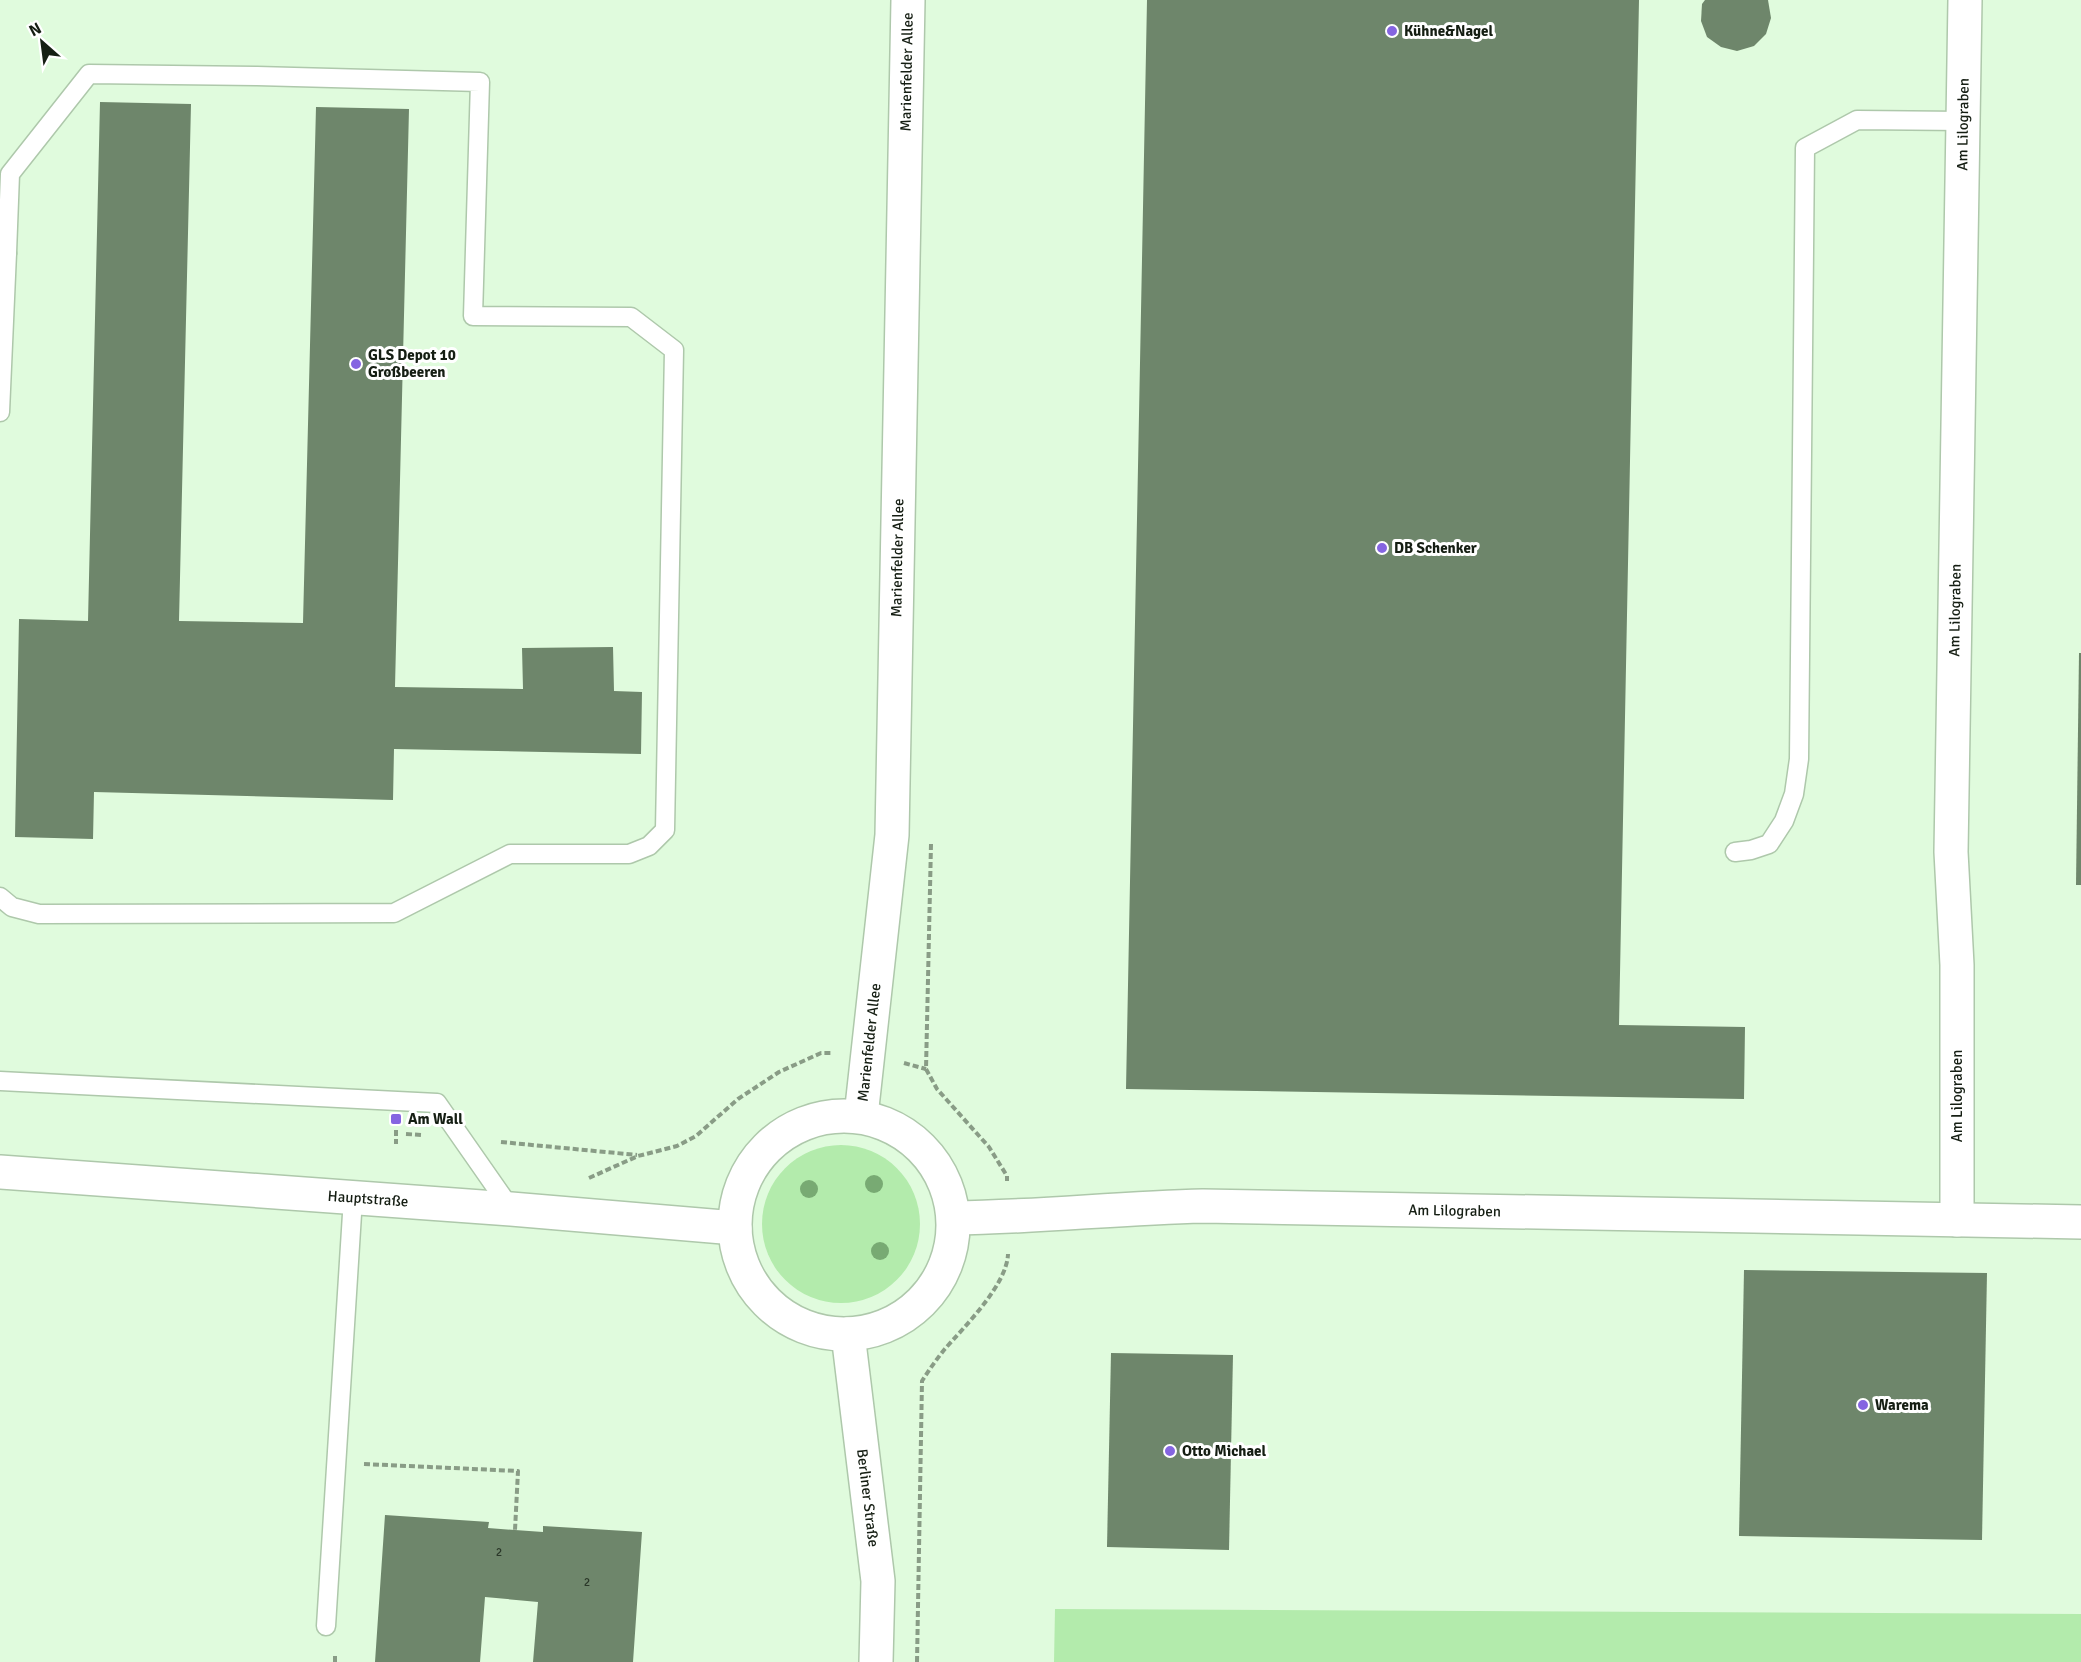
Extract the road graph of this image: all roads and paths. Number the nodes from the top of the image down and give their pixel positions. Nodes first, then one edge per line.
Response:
1 (908, 0) edge
2 (1965, 0) edge
3 (1963, 121) junction
4 (4, 253) edge
5 (0, 412) edge
6 (931, 843) dead end
7 (1735, 852) dead end
8 (0, 897) edge
9 (868, 1054) junction
10 (926, 1069) junction
11 (0, 1081) edge
12 (861, 1116) junction
13 (396, 1133) dead end
14 (463, 1139) junction
15 (638, 1156) junction
16 (612, 1168) dead end
17 (0, 1172) edge
18 (352, 1198) junction
19 (511, 1209) junction
20 (954, 1218) junction
21 (1010, 1218) junction
22 (1957, 1220) junction
23 (2081, 1222) edge
24 (735, 1228) junction
25 (848, 1334) junction
26 (336, 1462) junction
27 (515, 1530) dead end
28 (326, 1626) dead end
29 (876, 1662) edge
30 (917, 1662) edge

1 - 9 street, Marienfelder Allee
2 - 3 street, Am Lilograben
3 - 7 lane
3 - 22 street, Am Lilograben
4 - 5 lane
4 - 8 lane
6 - 10 path
9 - 10 path
9 - 12 street, Marienfelder Allee
9 - 15 path
10 - 21 path
11 - 14 lane
12 - 20 street
12 - 24 street
13 - 14 path
14 - 15 path
14 - 19 lane
15 - 16 path
17 - 18 street, Hauptstraße
18 - 19 street, Hauptstraße
18 - 26 lane
19 - 24 street, Hauptstraße
20 - 21 street, Am Lilograben
20 - 25 street
21 - 22 street, Am Lilograben
21 - 30 path
22 - 23 street, Am Lilograben
24 - 25 street
25 - 29 street, Berliner Straße
26 - 27 path
26 - 28 lane

